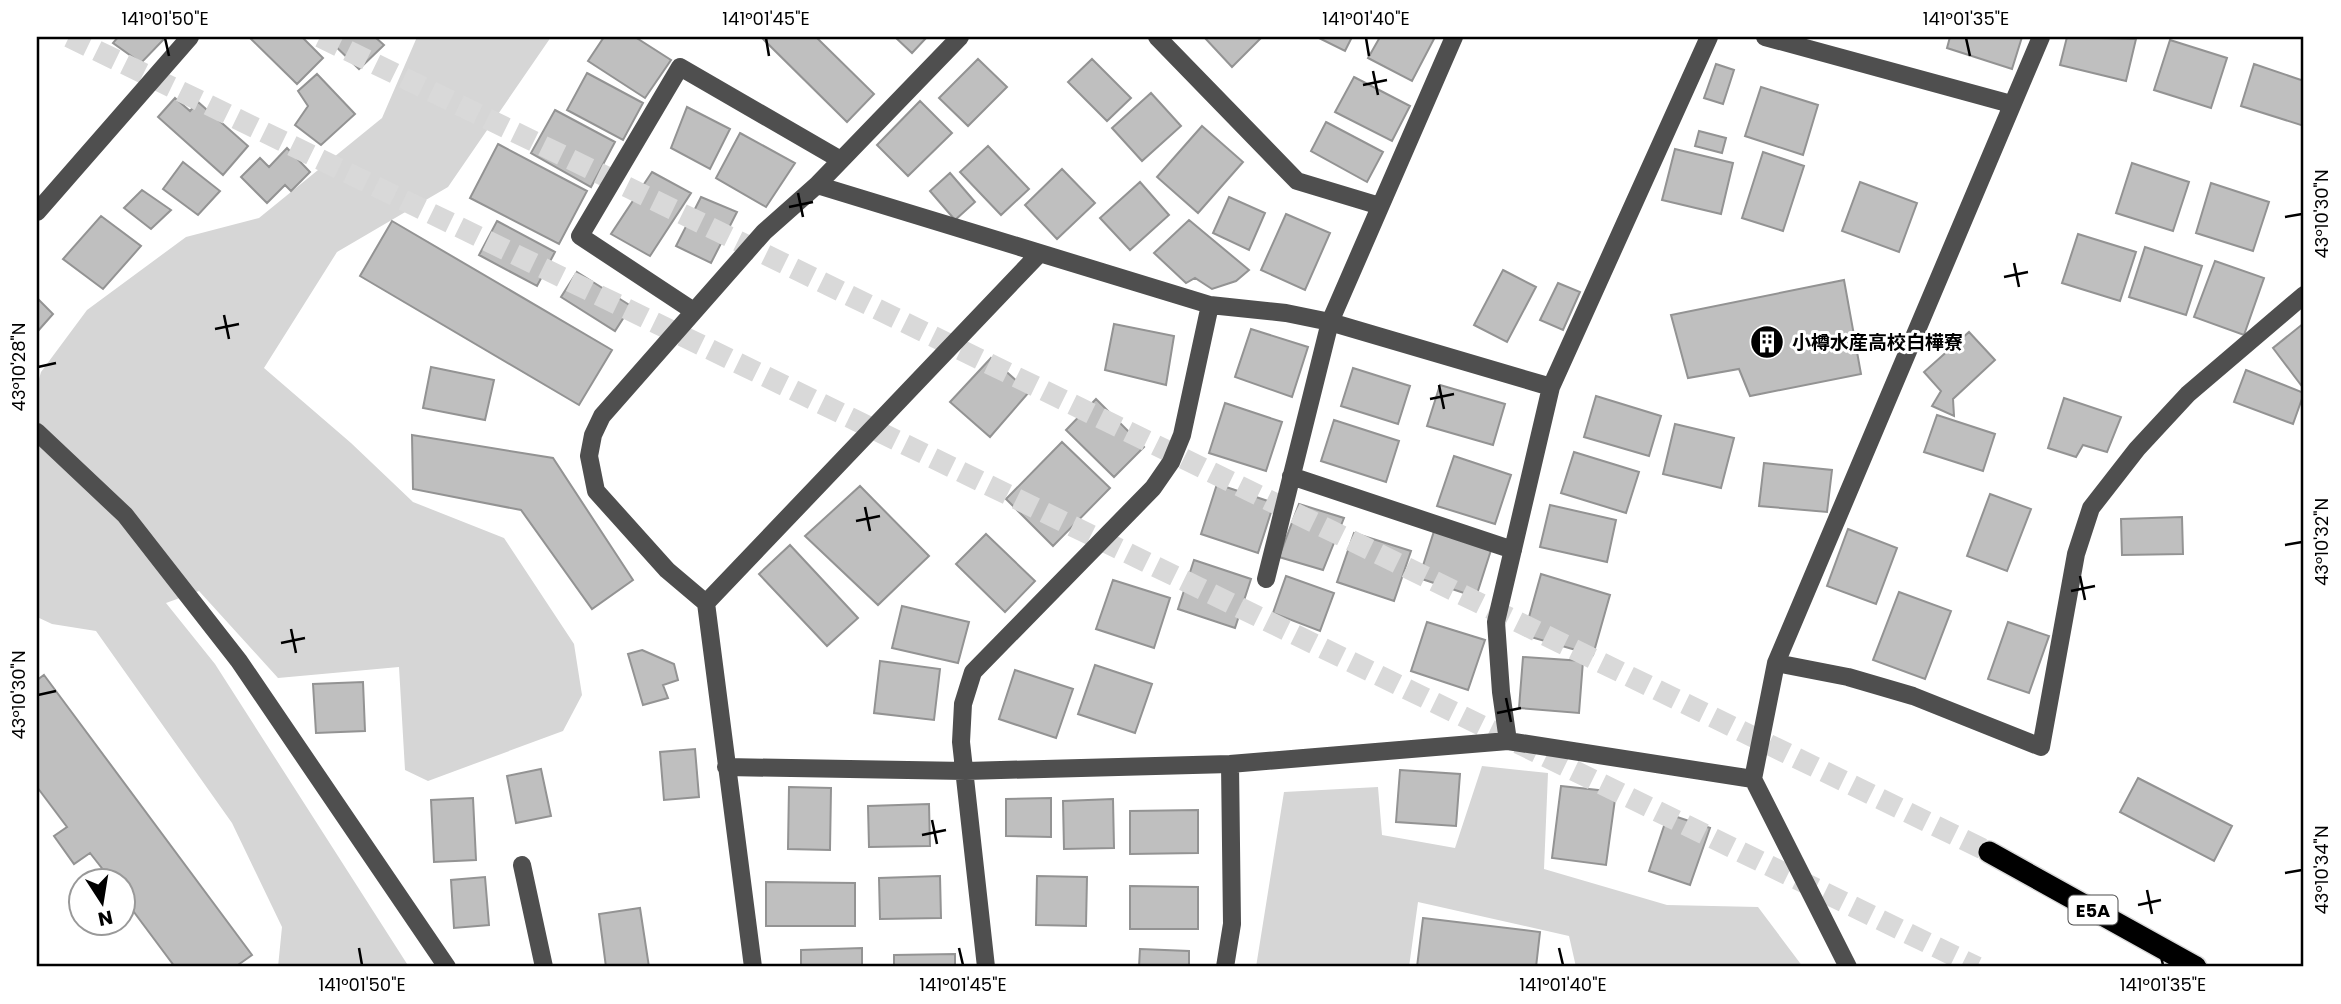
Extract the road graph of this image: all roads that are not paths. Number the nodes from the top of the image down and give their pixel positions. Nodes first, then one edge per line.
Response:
1 (190, 37) edge
2 (960, 37) edge
3 (1157, 37) edge
4 (1454, 37) edge
5 (1709, 37) edge
6 (1765, 37) edge
7 (2040, 37) edge
8 (2011, 104) junction
9 (839, 159) junction
10 (817, 185) junction
11 (1380, 206) junction
12 (37, 212) edge
13 (1038, 255) junction
14 (2304, 295) edge
15 (1210, 305) junction
16 (692, 310) junction
17 (1330, 322) junction
18 (1551, 387) junction
19 (37, 432) edge
20 (1291, 476) junction
21 (1513, 550) junction
22 (1266, 579) dead end
23 (706, 603) junction
24 (1776, 663) junction
25 (1508, 741) junction
26 (1230, 764) junction
27 (726, 767) junction
28 (966, 771) junction
29 (1753, 779) junction
30 (1989, 852) tunnel mouth
31 (522, 865) dead end
32 (447, 967) edge
33 (544, 967) edge
34 (753, 967) edge
35 (986, 967) edge
36 (1225, 967) edge
37 (1849, 967) edge
38 (2196, 967) edge

1 - 12 street
2 - 9 street
3 - 11 street
4 - 11 street
5 - 18 street
6 - 8 street
7 - 8 street
8 - 24 street
9 - 10 street
9 - 16 street
10 - 13 street
10 - 16 street
11 - 17 street
13 - 15 street
13 - 23 street
14 - 24 street
15 - 17 street
15 - 28 street
16 - 23 street
17 - 18 street
17 - 20 street
18 - 21 street
19 - 32 street
20 - 21 street
20 - 22 street
21 - 25 street
23 - 27 street
24 - 29 street
25 - 26 street
25 - 29 street
26 - 28 street
26 - 36 street
27 - 28 street
27 - 34 street
28 - 35 street
29 - 37 street
30 - 38 highway, E5A
31 - 33 street

